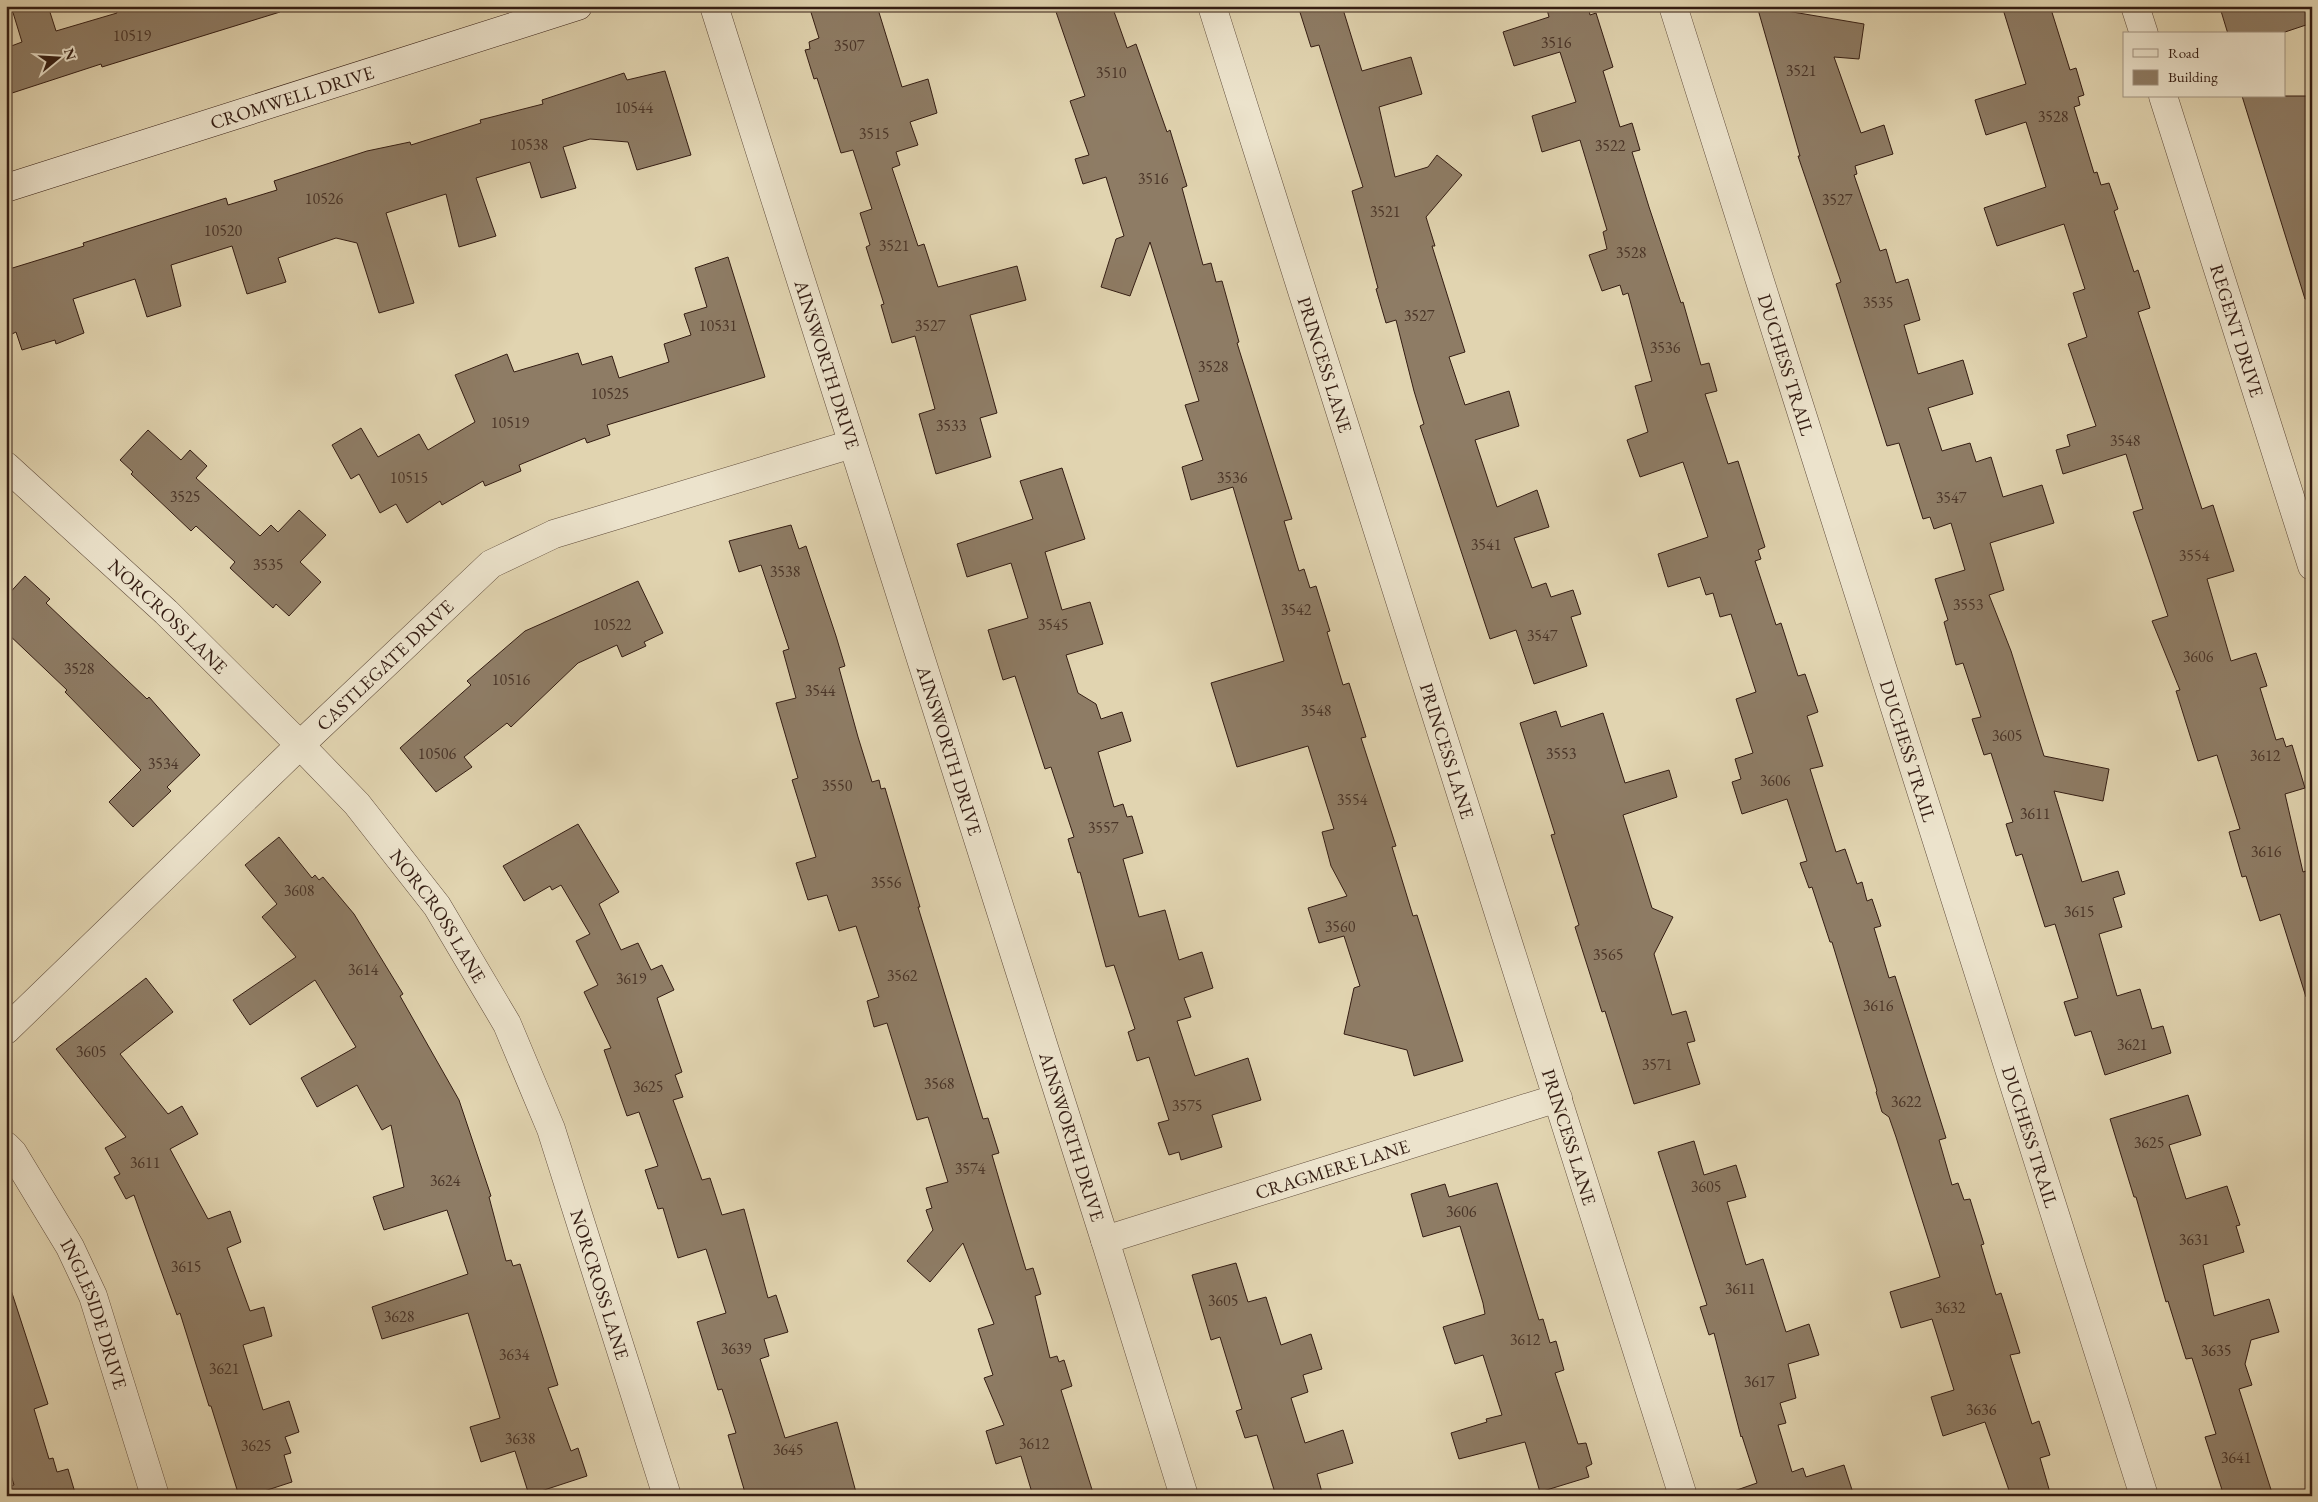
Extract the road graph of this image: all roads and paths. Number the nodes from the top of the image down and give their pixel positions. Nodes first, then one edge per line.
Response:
1 (578, 6) edge
2 (714, 6) edge
3 (1212, 6) edge
4 (1673, 6) edge
5 (2135, 6) edge
6 (2143, 32) edge
7 (2164, 98) edge
8 (6, 188) edge
9 (852, 444) junction
10 (6, 466) edge
11 (2312, 566) edge
12 (300, 744) junction
13 (6, 1030) edge
14 (1558, 1098) junction
15 (6, 1146) edge
16 (1105, 1240) junction
17 (155, 1496) edge
18 (667, 1496) edge
19 (1184, 1496) edge
20 (1683, 1496) edge
21 (2144, 1496) edge

1 - 8 street, CROMWELL DRIVE
2 - 9 street, AINSWORTH DRIVE
3 - 14 street, PRINCESS LANE
4 - 21 street, DUCHESS TRAIL
5 - 6 street
7 - 11 street, REGENT DRIVE
9 - 12 street, CASTLEGATE DRIVE
9 - 16 street, AINSWORTH DRIVE
10 - 12 street, NORCROSS LANE
12 - 13 street, CASTLEGATE DRIVE
12 - 18 street, NORCROSS LANE
14 - 16 street, CRAGMERE LANE
14 - 20 street, PRINCESS LANE
15 - 17 street, INGLESIDE DRIVE
16 - 19 street, AINSWORTH DRIVE

